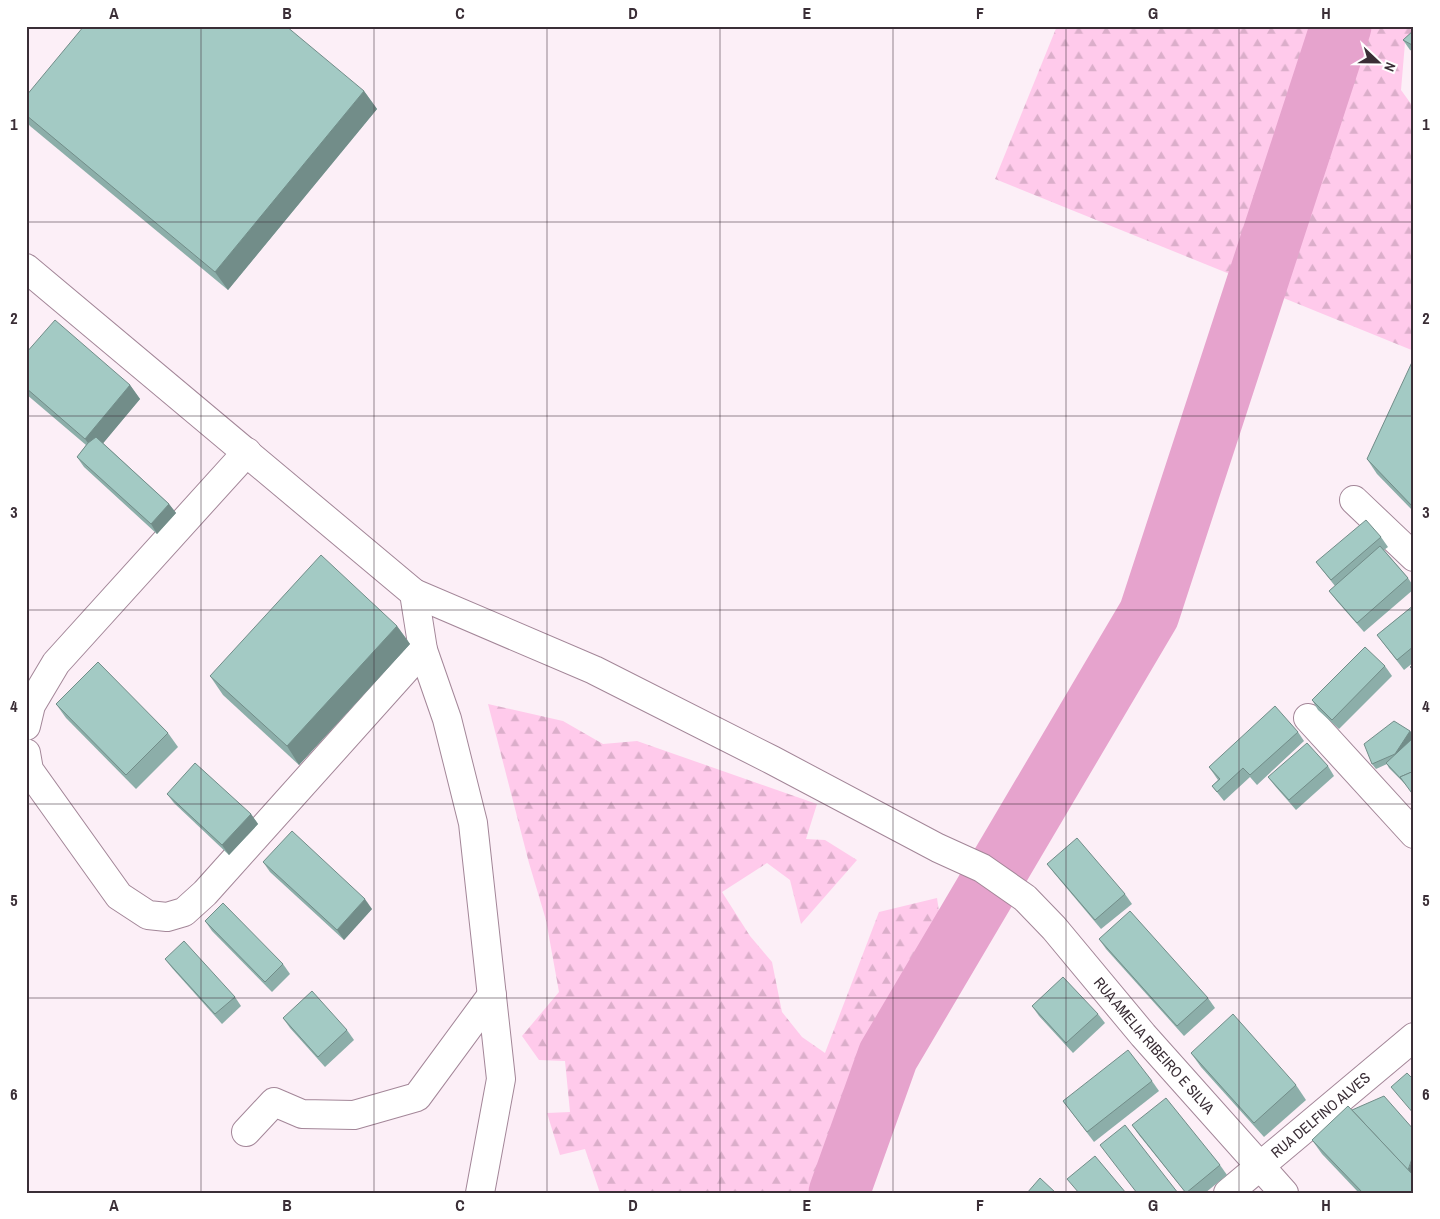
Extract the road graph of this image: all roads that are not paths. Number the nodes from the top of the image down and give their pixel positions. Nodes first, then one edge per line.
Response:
1 (26, 268) edge
2 (246, 452) junction
3 (1354, 500) dead end
4 (1414, 557) edge
5 (414, 593) junction
6 (422, 650) junction
7 (1308, 718) dead end
8 (26, 726) edge
9 (26, 754) edge
10 (1414, 834) edge
11 (492, 995) junction
12 (1414, 1037) edge
13 (246, 1132) dead end
14 (1260, 1166) junction
15 (480, 1193) edge
16 (1228, 1193) edge
17 (1284, 1193) edge

1 - 2 street, RUA AMELIA RIBEIRO E SILVA
2 - 5 street, RUA AMELIA RIBEIRO E SILVA
2 - 8 street
3 - 4 street
5 - 6 street
5 - 14 street, RUA AMELIA RIBEIRO E SILVA
6 - 9 street
6 - 11 street
7 - 10 street
11 - 13 street
11 - 15 street
12 - 14 street, RUA DELFINO ALVES
14 - 16 street, RUA DELFINO ALVES
14 - 17 street, RUA AMELIA RIBEIRO E SILVA

